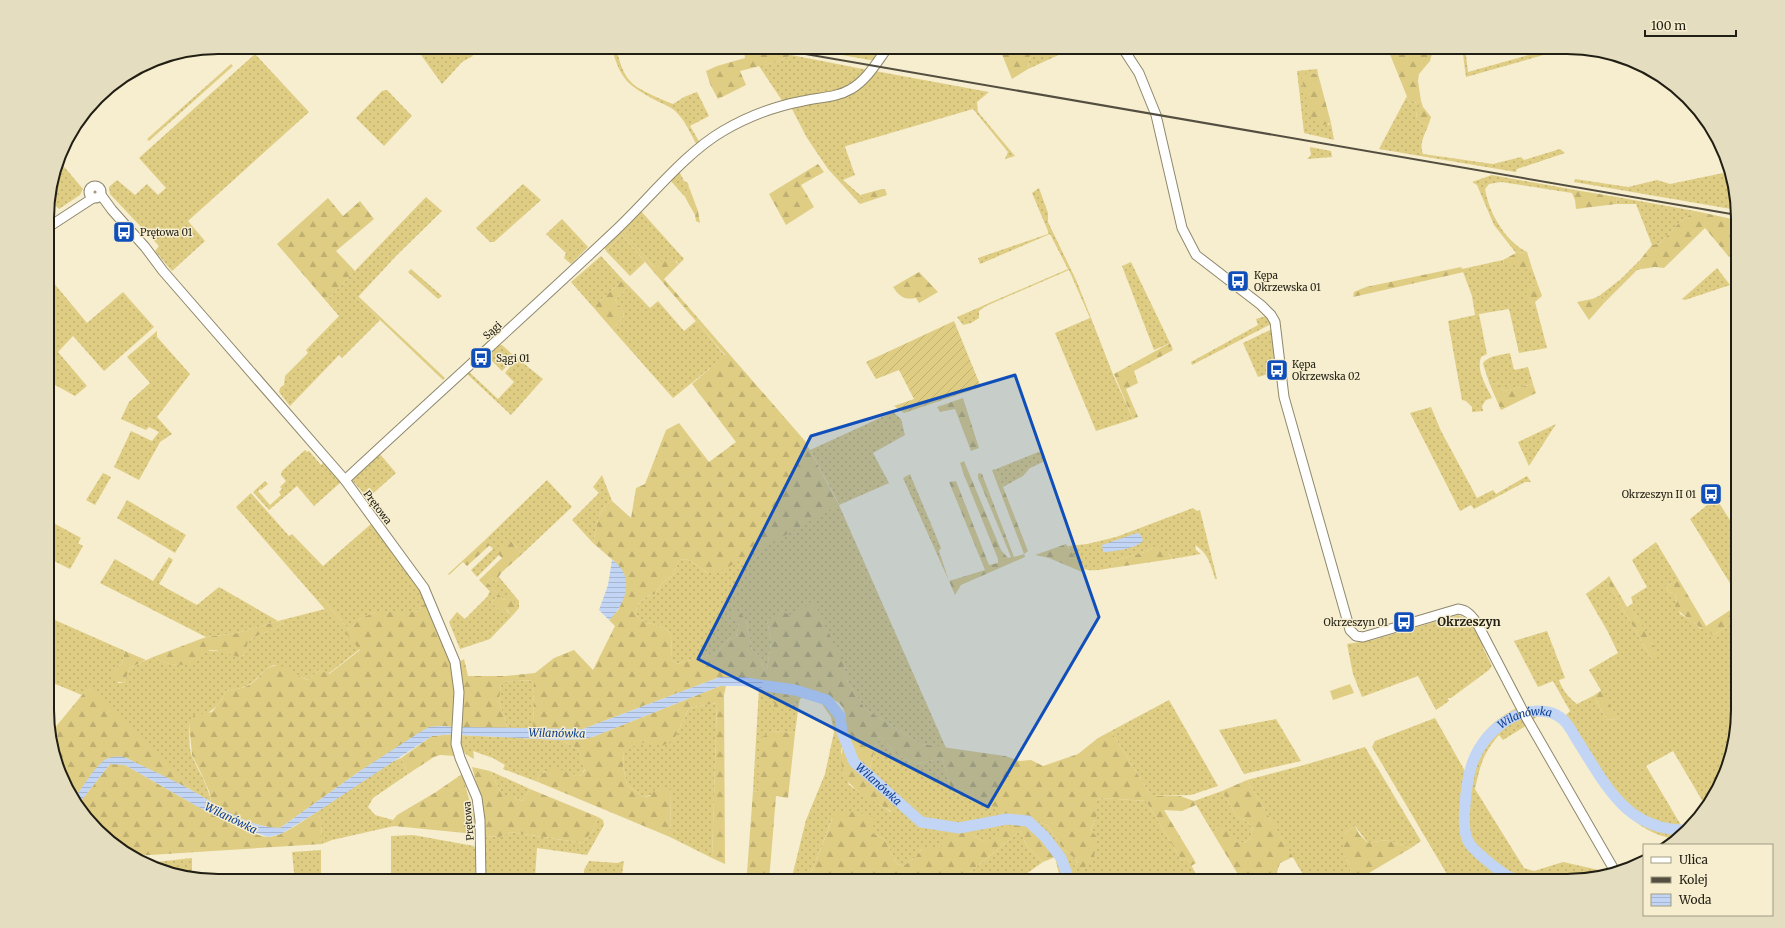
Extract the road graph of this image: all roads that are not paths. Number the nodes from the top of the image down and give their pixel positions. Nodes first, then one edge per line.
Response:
1 (883, 54) edge
2 (1126, 54) edge
3 (54, 223) edge
4 (345, 480) junction
5 (1613, 867) edge
6 (481, 874) edge

1 - 4 street, Sągi
2 - 5 street
3 - 4 street, Prętowa
4 - 6 street, Prętowa

